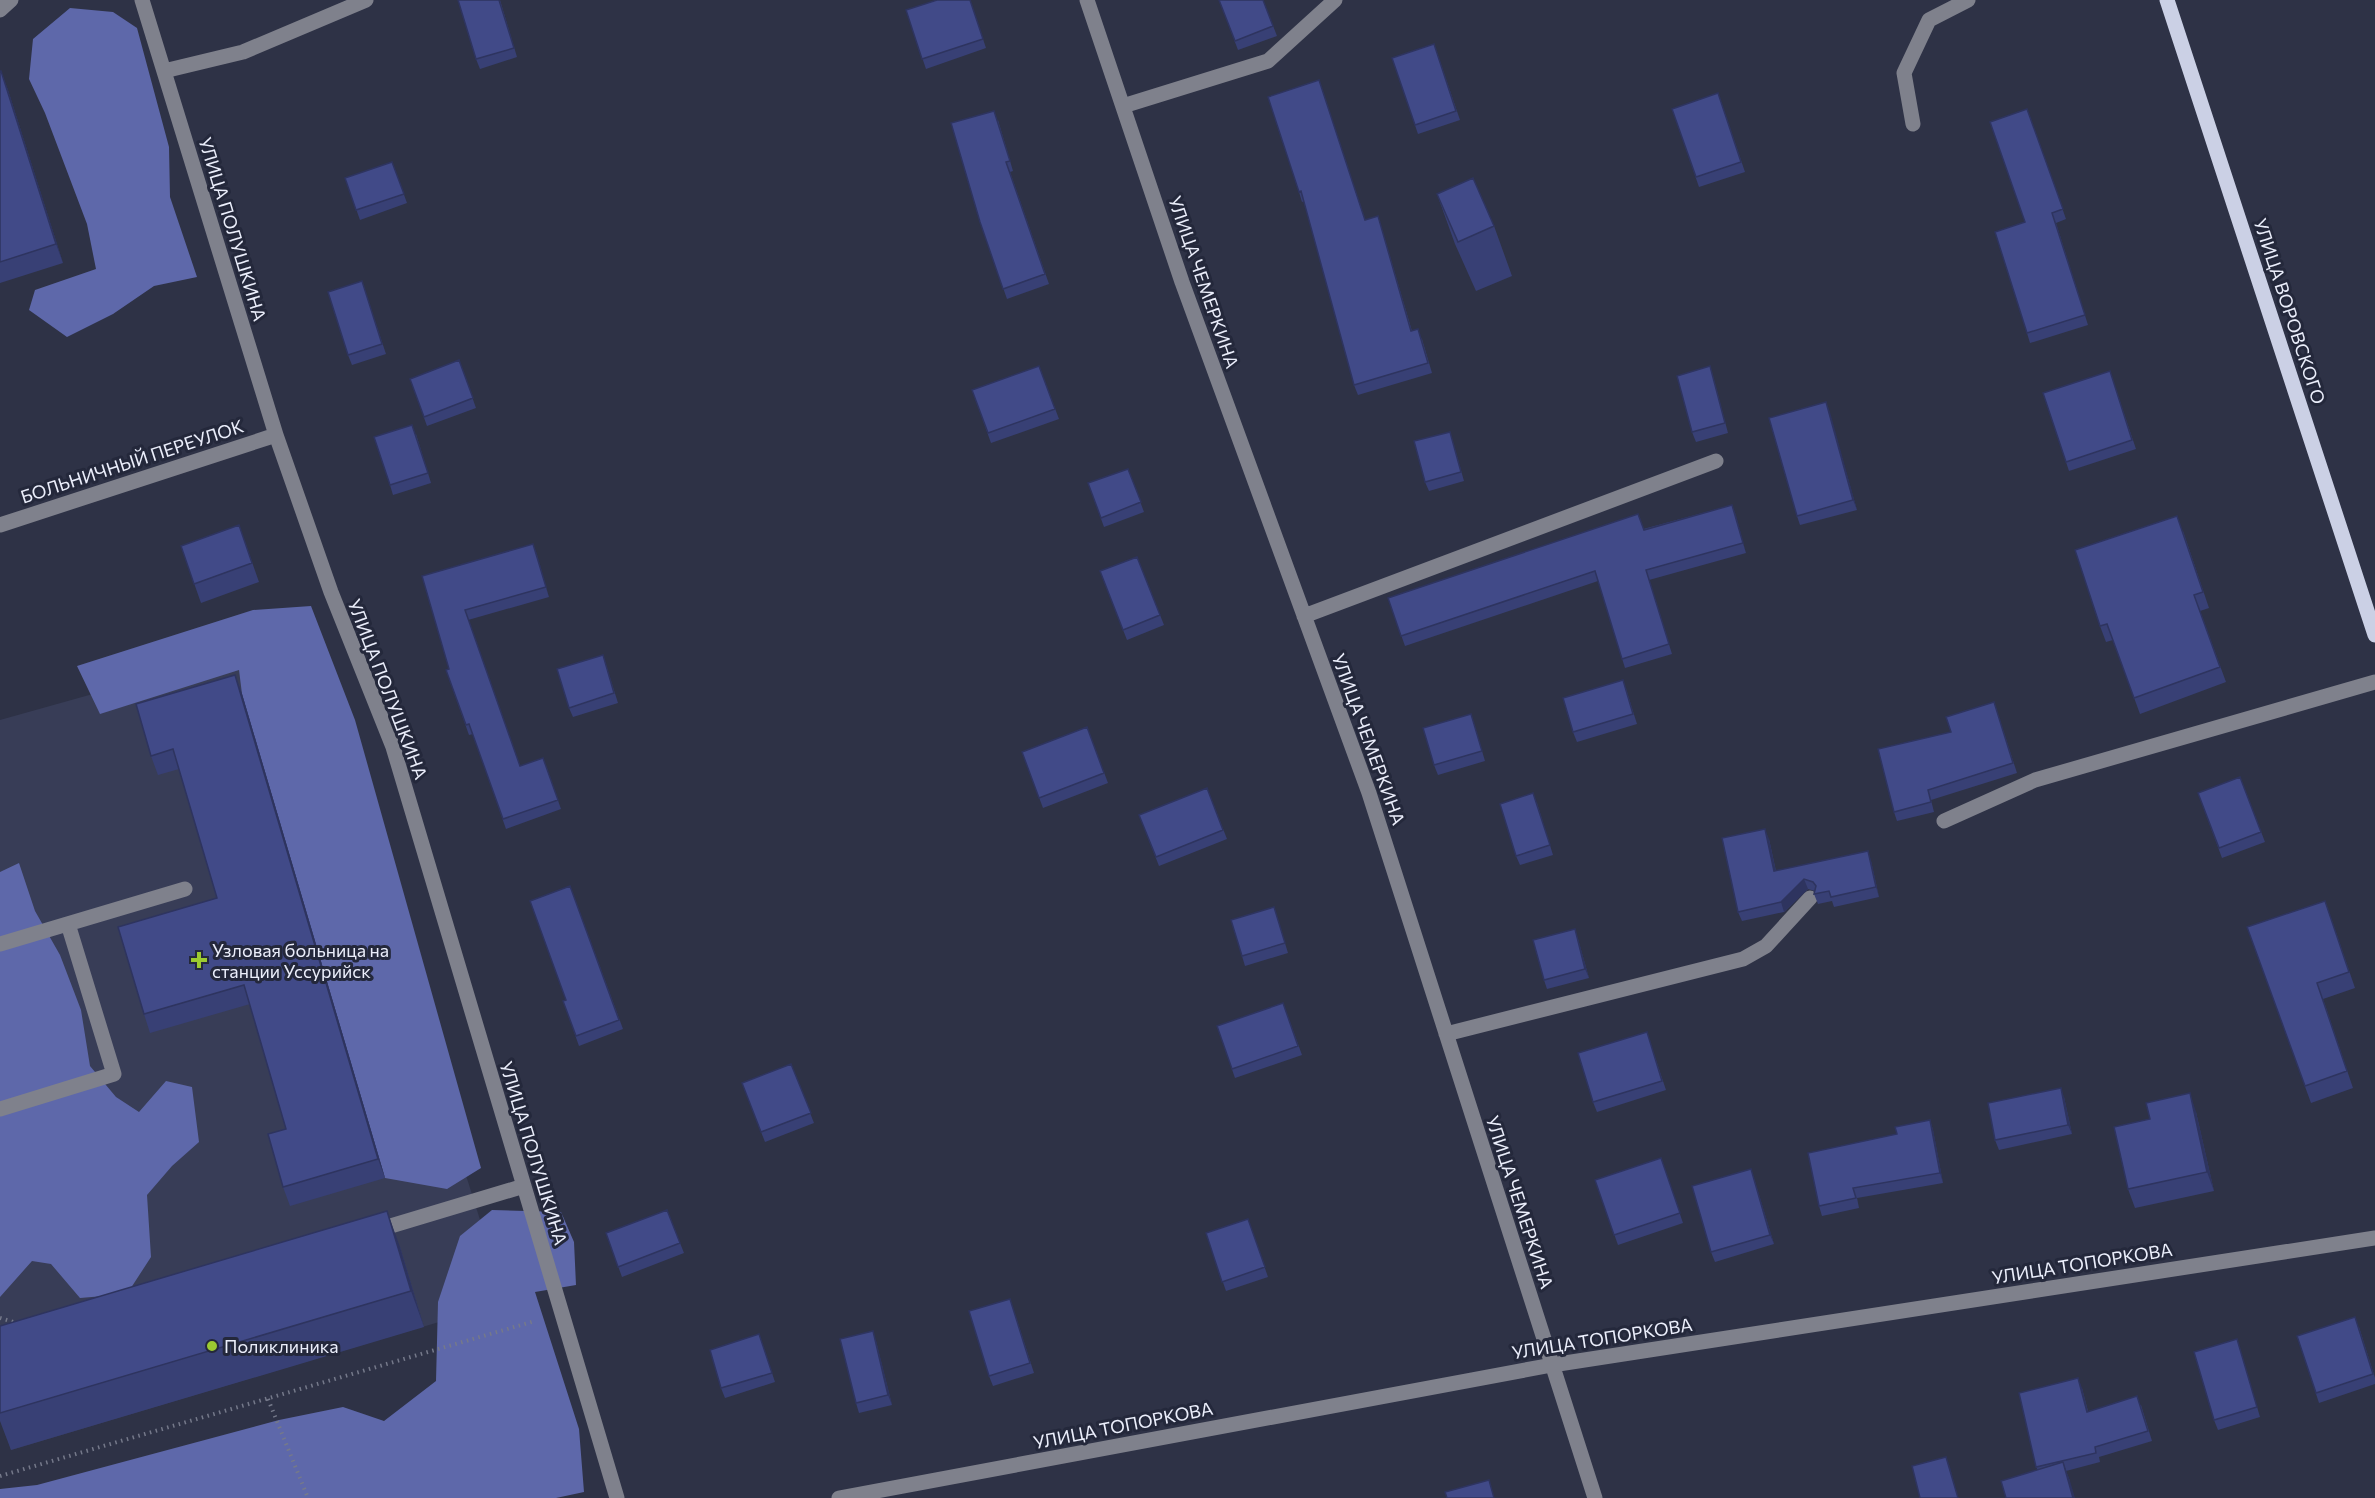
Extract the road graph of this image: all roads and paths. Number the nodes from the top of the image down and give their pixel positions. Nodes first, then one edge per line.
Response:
1 (11, 0) edge
2 (142, 0) edge
3 (366, 0) edge
4 (1087, 0) edge
5 (1335, 0) edge
6 (1968, 0) edge
7 (2167, 0) edge
8 (0, 9) edge
9 (164, 71) junction
10 (1123, 106) junction
11 (1913, 124) dead end
12 (276, 435) junction
13 (1716, 461) dead end
14 (0, 525) edge
15 (1304, 616) junction
16 (2375, 635) edge
17 (2375, 682) edge
18 (1944, 821) dead end
19 (185, 889) dead end
20 (1810, 898) dead end
21 (68, 924) junction
22 (0, 944) edge
23 (1446, 1034) junction
24 (0, 1109) edge
25 (524, 1186) junction
26 (361, 1235) edge
27 (2375, 1238) edge
28 (562, 1314) junction
29 (0, 1318) edge
30 (22, 1325) edge
31 (1552, 1365) junction
32 (268, 1399) junction
33 (0, 1476) edge
34 (308, 1498) edge
35 (617, 1498) edge
36 (839, 1498) edge
37 (1595, 1498) edge

1 - 8 street
2 - 9 street, УЛИЦА ПОЛУШКИНА
3 - 9 street
4 - 10 street, УЛИЦА ЧЕМЕРКИНА
5 - 10 street
6 - 11 street
7 - 16 main road, УЛИЦА ВОРОВСКОГО
9 - 12 street, УЛИЦА ПОЛУШКИНА
10 - 15 street, УЛИЦА ЧЕМЕРКИНА
12 - 14 street, БОЛЬНИЧНЫЙ ПЕРЕУЛОК
12 - 25 street, УЛИЦА ПОЛУШКИНА
13 - 15 street
15 - 23 street, УЛИЦА ЧЕМЕРКИНА
17 - 18 street
19 - 21 street
20 - 23 street
21 - 22 street
21 - 24 street
23 - 31 street, УЛИЦА ЧЕМЕРКИНА
25 - 26 street
25 - 28 street, УЛИЦА ПОЛУШКИНА
27 - 31 street, УЛИЦА ТОПОРКОВА
28 - 32 path
28 - 35 street, УЛИЦА ПОЛУШКИНА
29 - 30 path
31 - 36 street, УЛИЦА ТОПОРКОВА
31 - 37 street, УЛИЦА ЧЕМЕРКИНА
32 - 33 path
32 - 34 path

